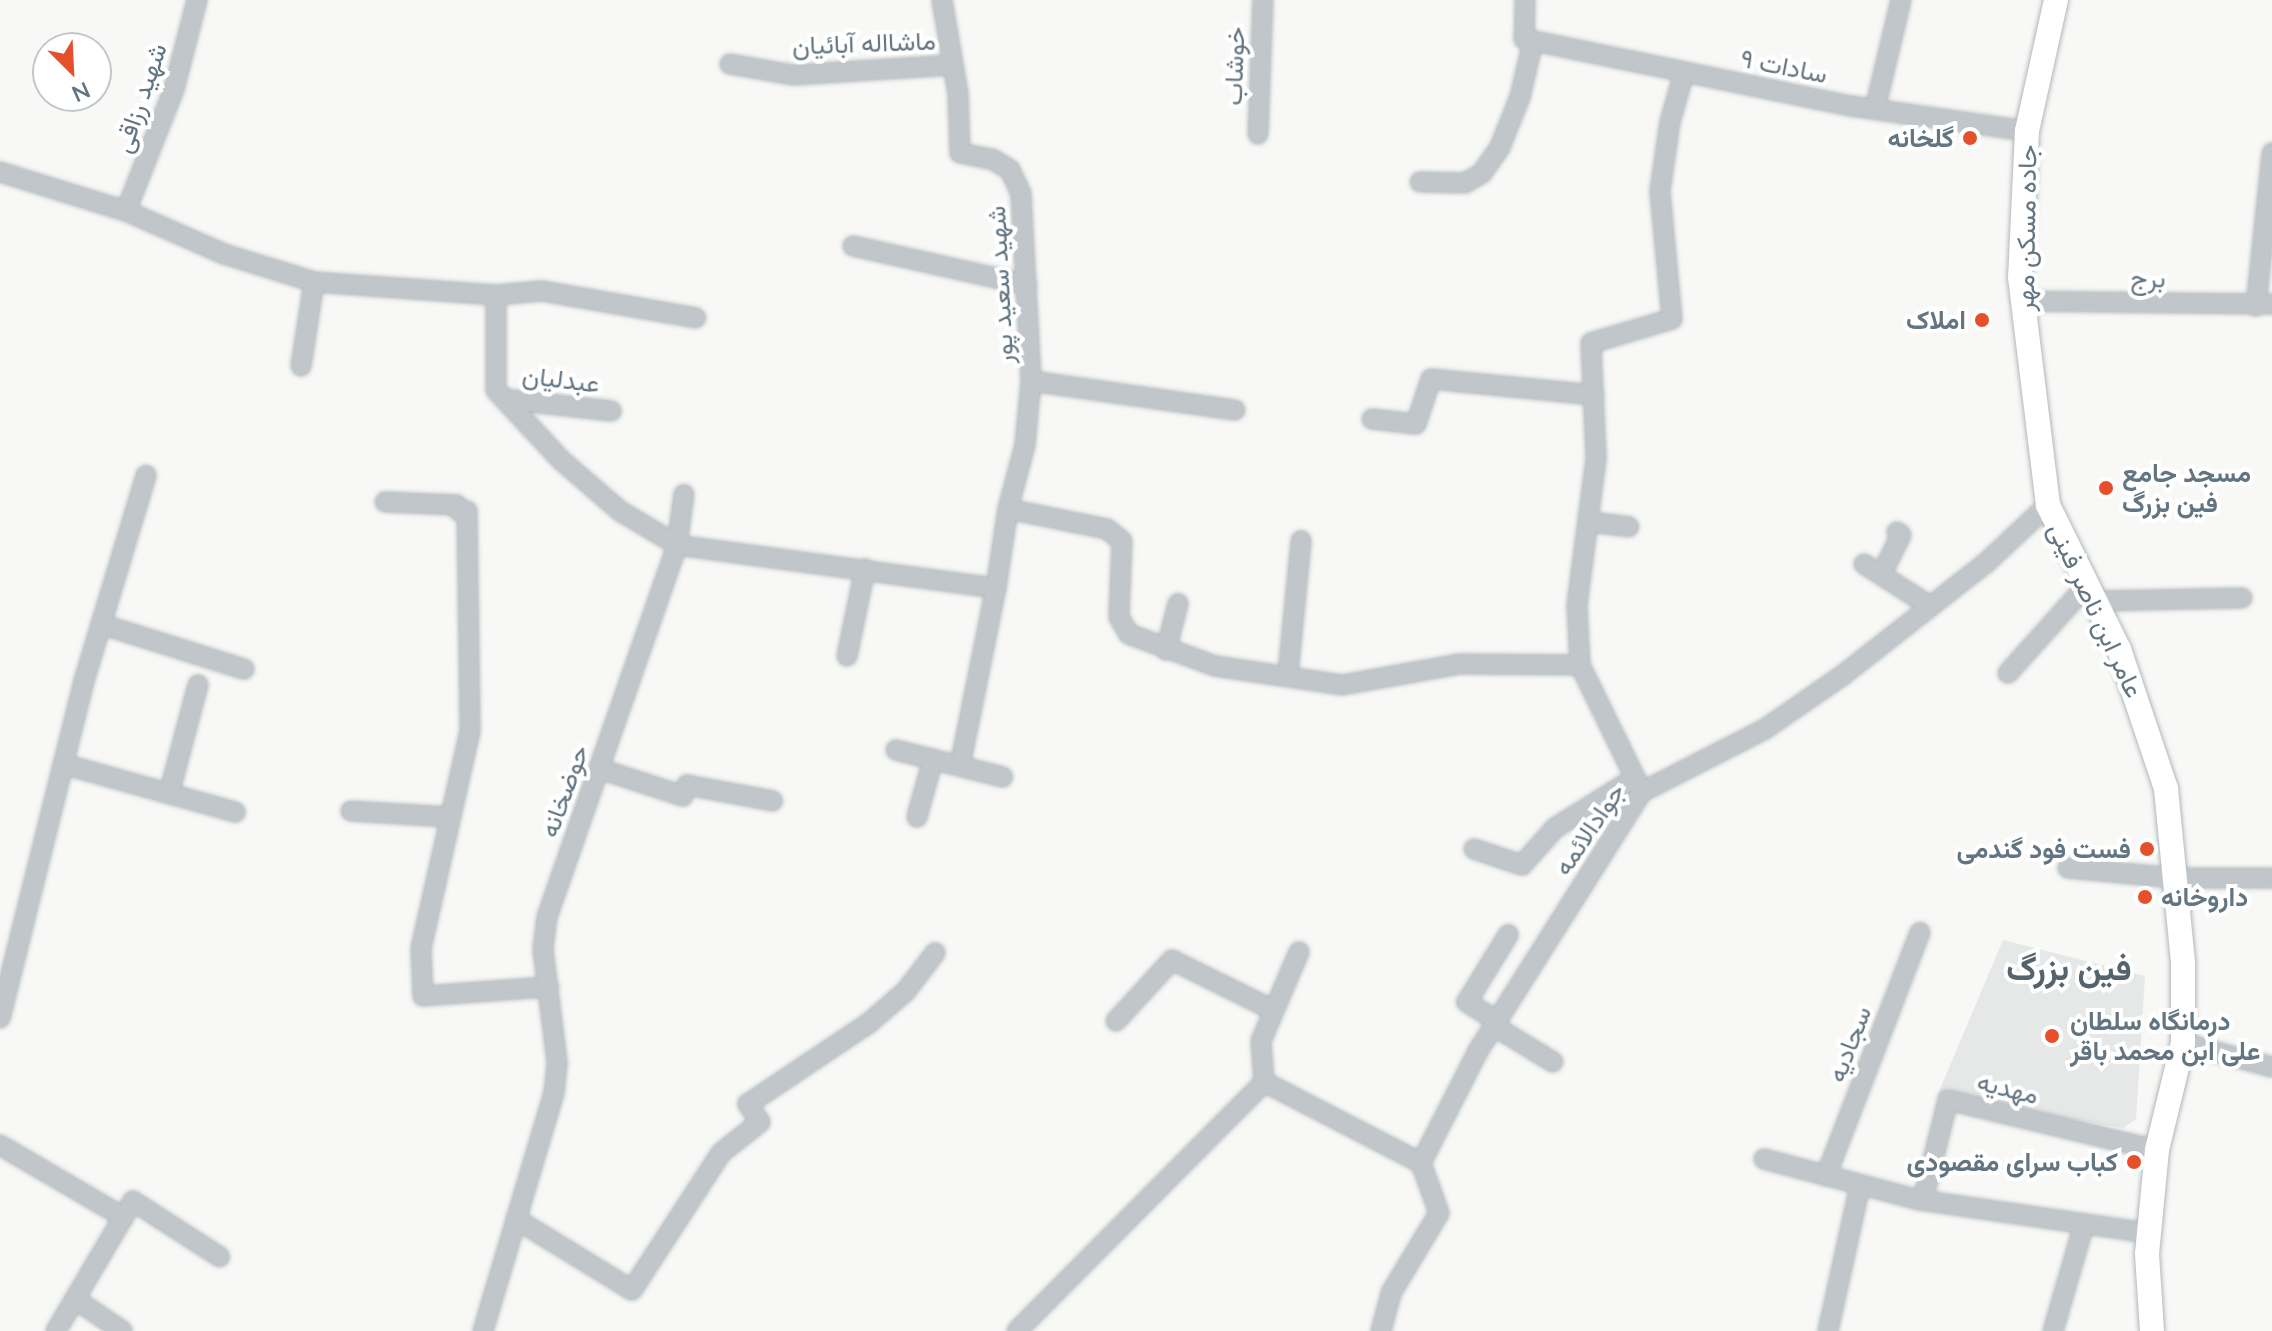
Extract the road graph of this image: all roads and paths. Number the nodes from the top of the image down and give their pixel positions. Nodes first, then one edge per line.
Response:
1 (197, 0) edge
2 (942, 0) edge
3 (1263, 0) edge
4 (1525, 0) edge
5 (1901, 0) edge
6 (2056, 0) edge
7 (1533, 41) junction
8 (730, 64) dead end
9 (953, 65) junction
10 (1684, 73) junction
11 (1875, 109) junction
12 (2027, 131) junction
13 (1258, 134) dead end
14 (2272, 153) edge
15 (0, 172) edge
16 (1420, 182) dead end
17 (126, 211) junction
18 (853, 246) dead end
19 (314, 282) junction
20 (1027, 285) junction
21 (496, 295) junction
22 (2022, 301) junction
23 (2264, 305) edge
24 (696, 318) dead end
25 (301, 366) dead end
26 (1031, 381) junction
27 (1594, 395) junction
28 (504, 399) junction
29 (1235, 410) dead end
30 (611, 411) dead end
31 (1372, 419) dead end
32 (146, 475) dead end
33 (684, 494) dead end
34 (385, 502) dead end
35 (2048, 505) junction
36 (1008, 509) junction
37 (1590, 522) junction
38 (1629, 527) dead end
39 (1897, 532) dead end
40 (1301, 541) dead end
41 (677, 545) junction
42 (1864, 564) dead end
43 (865, 569) junction
44 (1882, 573) junction
45 (996, 588) junction
46 (2091, 593) junction
47 (2242, 598) dead end
48 (1178, 604) dead end
49 (1930, 606) junction
50 (101, 624) junction
51 (1166, 650) junction
52 (847, 656) dead end
53 (1580, 665) junction
54 (244, 669) dead end
55 (2008, 673) dead end
56 (1288, 674) junction
57 (198, 685) dead end
58 (896, 750) dead end
59 (933, 759) junction
60 (63, 764) junction
61 (960, 766) junction
62 (600, 769) junction
63 (1003, 777) dead end
64 (1638, 785) junction
65 (169, 794) junction
66 (773, 801) dead end
67 (351, 811) dead end
68 (235, 812) dead end
69 (449, 817) junction
70 (917, 817) dead end
71 (1474, 849) dead end
72 (2068, 868) dead end
73 (2176, 878) junction
74 (2272, 878) edge
75 (1920, 932) dead end
76 (1508, 935) dead end
77 (1299, 952) dead end
78 (935, 953) dead end
79 (549, 987) junction
80 (2, 993) edge
81 (1273, 1010) junction
82 (0, 1018) edge
83 (1116, 1021) dead end
84 (1496, 1023) junction
85 (2183, 1043) junction
86 (1553, 1062) dead end
87 (2272, 1067) edge
88 (1264, 1082) junction
89 (0, 1145) edge
90 (2157, 1150) junction
91 (1764, 1159) dead end
92 (1421, 1163) junction
93 (1826, 1176) junction
94 (1860, 1186) junction
95 (1923, 1200) junction
96 (123, 1217) junction
97 (516, 1219) junction
98 (2084, 1224) junction
99 (2149, 1233) junction
100 (220, 1257) dead end
101 (75, 1299) junction
102 (56, 1331) edge
103 (122, 1331) edge
104 (483, 1331) edge
105 (1017, 1331) edge
106 (1381, 1331) edge
107 (1828, 1331) edge
108 (2053, 1331) edge
109 (2152, 1331) edge

1 - 17 street, شهید رزاقی
2 - 9 street, شهید سعید پور
3 - 13 street, خوشاب
4 - 7 street
5 - 11 street
6 - 12 main road, جاده مسکن مهر
7 - 10 street, سادات ۹
7 - 16 street
8 - 9 street, ماشااله آبائیان
9 - 20 street, شهید سعید پور
10 - 11 street, سادات ۹
10 - 27 street
11 - 12 street, سادات ۹
12 - 22 main road, جاده مسکن مهر
14 - 23 street
15 - 17 street
17 - 19 street
18 - 20 street
19 - 21 street
19 - 25 street
20 - 26 street, شهید سعید پور
21 - 24 street
21 - 28 street
22 - 23 street, برج
22 - 35 main road, جاده مسکن مهر
26 - 29 street
26 - 36 street, شهید سعید پور
27 - 31 street
27 - 37 street
28 - 30 street, عبدلیان
28 - 41 street
32 - 50 street
33 - 41 street, حوضخانه
34 - 69 street
35 - 46 main road, عامر ابن ناصر فینی
35 - 49 street, جوادالائمه
36 - 45 street, شهید سعید پور
36 - 51 street
37 - 38 street
37 - 53 street
39 - 44 street
40 - 56 street
41 - 43 street
41 - 62 street, حوضخانه
42 - 44 street
43 - 45 street
43 - 52 street
44 - 49 street
45 - 61 street, شهید سعید پور
46 - 47 street
46 - 55 street
46 - 73 main road, عامر ابن ناصر فینی
48 - 51 street
49 - 64 street, جوادالائمه
50 - 54 street
50 - 60 street
51 - 56 street
53 - 56 street
53 - 64 street
57 - 65 street
58 - 59 street
59 - 61 street
59 - 70 street
60 - 65 street
60 - 80 street
61 - 63 street
62 - 66 street
62 - 79 street, حوضخانه
64 - 71 street
64 - 84 street, جوادالائمه
65 - 68 street
67 - 69 street
69 - 79 street
72 - 73 street
73 - 74 street
73 - 85 main road, عامر ابن ناصر فینی
75 - 93 street, سجادیه
76 - 84 street
77 - 81 street
78 - 97 street
79 - 97 street, حوضخانه
80 - 82 street
81 - 83 street
81 - 88 street
84 - 86 street
84 - 92 street, جوادالائمه
85 - 87 street
85 - 90 main road, عامر ابن ناصر فینی
88 - 92 street
88 - 105 street
89 - 96 street
90 - 95 street, مهدیه
90 - 99 main road, عامر ابن ناصر فینی
91 - 93 street
92 - 106 street
93 - 94 street
94 - 95 street
94 - 107 street
95 - 98 street
96 - 100 street
96 - 101 street
97 - 104 street, حوضخانه
98 - 99 street
98 - 108 street
99 - 109 main road, عامر ابن ناصر فینی
101 - 102 street
101 - 103 street

